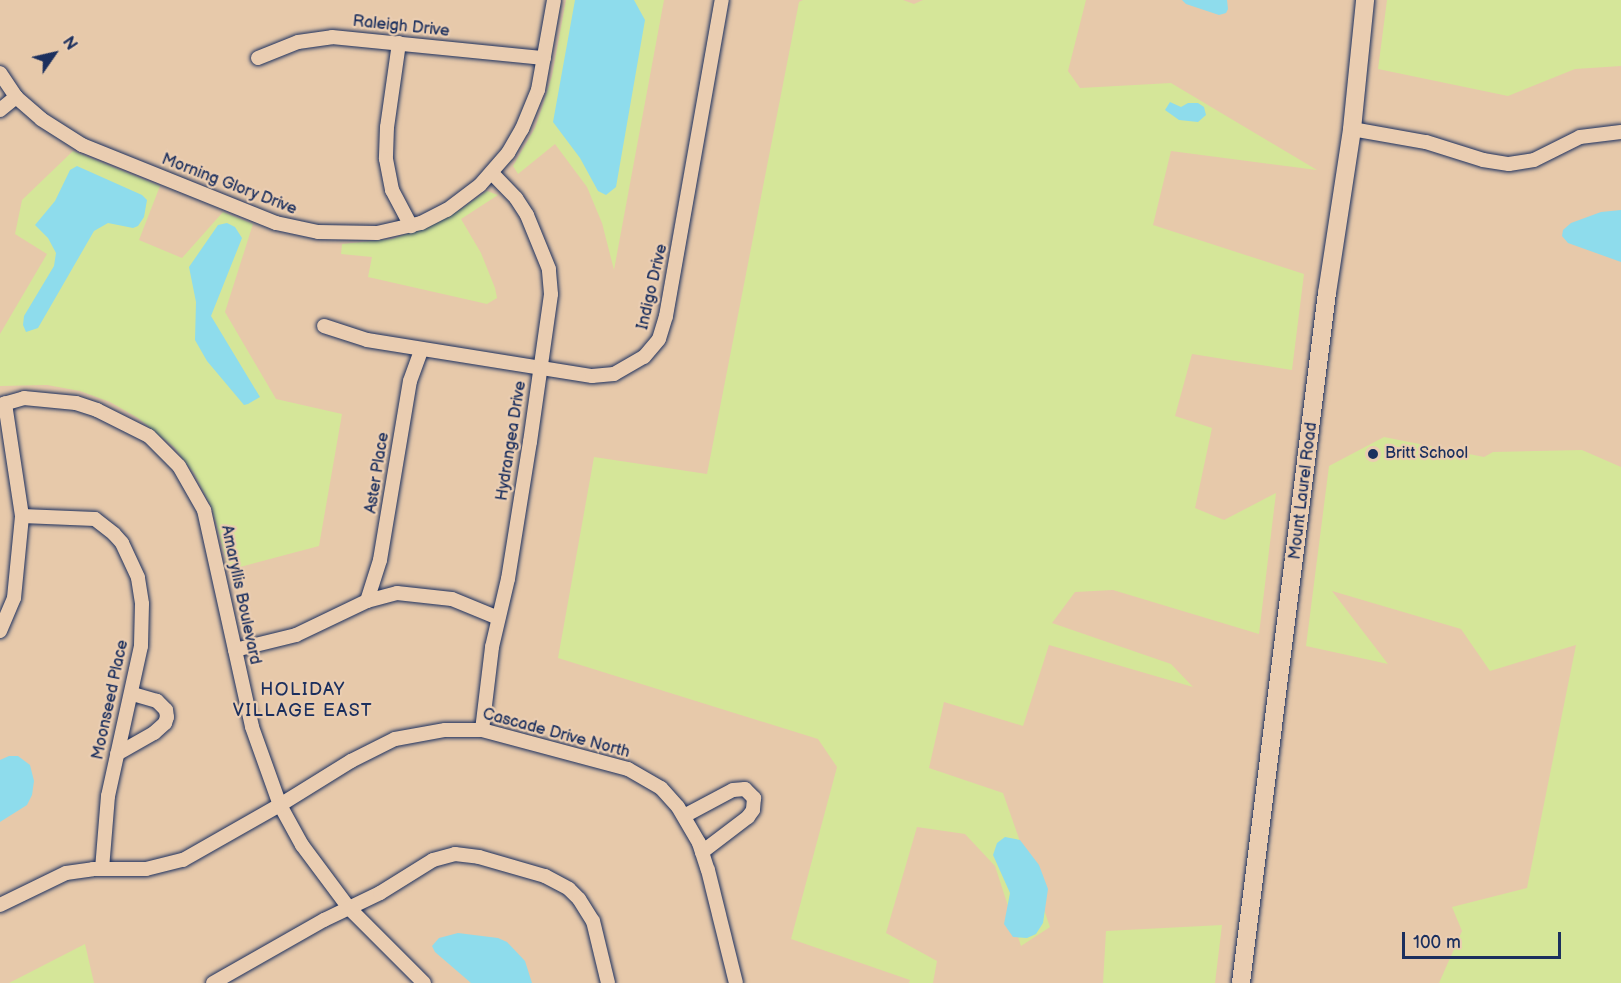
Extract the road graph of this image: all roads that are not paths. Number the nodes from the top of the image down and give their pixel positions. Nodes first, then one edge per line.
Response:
1 (554, 0) edge
2 (722, 0) edge
3 (1365, 0) edge
4 (399, 43) junction
5 (258, 58) dead end
6 (544, 58) junction
7 (0, 73) edge
8 (16, 97) junction
9 (0, 110) edge
10 (1352, 129) junction
11 (1621, 132) edge
12 (492, 173) junction
13 (411, 226) junction
14 (324, 326) dead end
15 (421, 350) junction
16 (540, 368) junction
17 (2, 403) edge
18 (22, 516) junction
19 (367, 601) junction
20 (498, 618) junction
21 (0, 631) edge
22 (235, 650) junction
23 (132, 694) junction
24 (482, 730) junction
25 (117, 754) junction
26 (280, 805) junction
27 (689, 813) junction
28 (702, 852) junction
29 (102, 869) junction
30 (0, 905) edge
31 (349, 909) junction
32 (213, 983) edge
33 (424, 983) edge
34 (608, 983) edge
35 (736, 983) edge
36 (1242, 983) edge

1 - 6 street, Morning Glory Drive
2 - 16 street, Indigo Drive
3 - 10 main road, Mount Laurel Road
4 - 5 street, Raleigh Drive
4 - 6 street, Raleigh Drive
4 - 13 street
6 - 12 street, Morning Glory Drive
7 - 8 street, Morning Glory Drive
8 - 9 street
8 - 13 street, Morning Glory Drive
10 - 11 street
10 - 36 main road, Mount Laurel Road
12 - 13 street, Morning Glory Drive
12 - 16 street, Hydrangea Drive
14 - 15 street, Indigo Drive
15 - 16 street, Indigo Drive
15 - 19 street, Aster Place
16 - 20 street, Hydrangea Drive
17 - 18 street
17 - 22 street, Amaryllis Boulevard
18 - 21 street
18 - 23 street, Moonseed Place
19 - 20 street
19 - 22 street
20 - 24 street, Hydrangea Drive
22 - 26 street, Amaryllis Boulevard
23 - 25 street, Moonseed Place
23 - 25 street
24 - 26 street, Cascade Drive North
24 - 27 street, Cascade Drive North
25 - 29 street, Moonseed Place
26 - 29 street, Cascade Drive North
26 - 31 street, Amaryllis Boulevard
27 - 28 street, Cascade Drive North
27 - 28 street
28 - 35 street, Cascade Drive North
29 - 30 street, Cascade Drive North
31 - 32 street
31 - 33 street, Amaryllis Boulevard
31 - 34 street

